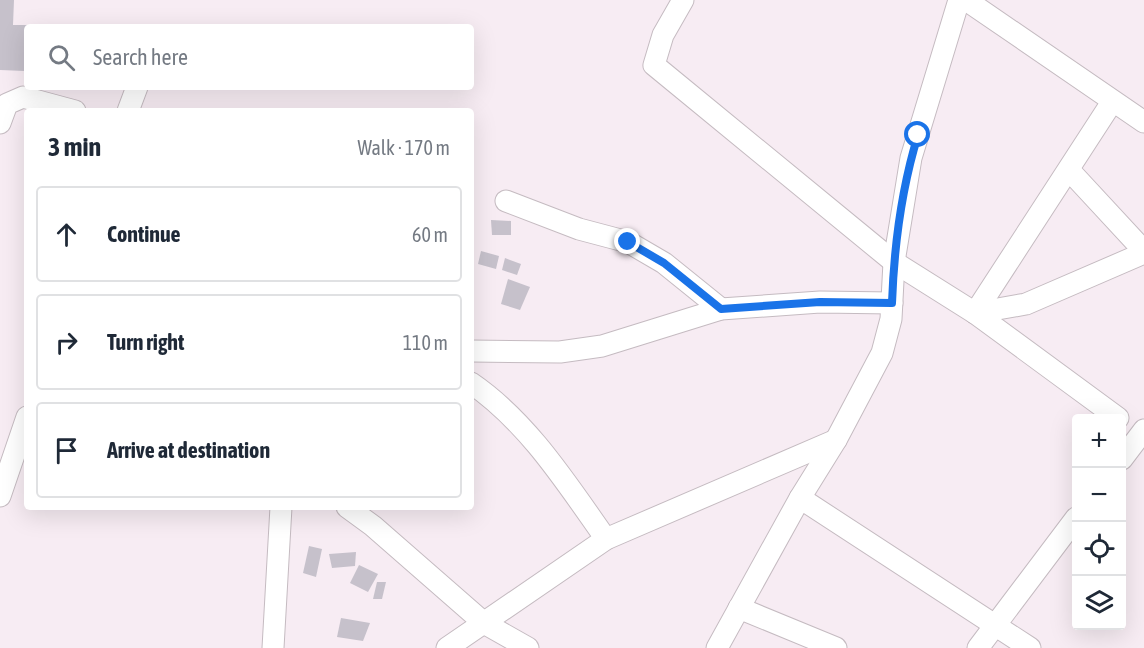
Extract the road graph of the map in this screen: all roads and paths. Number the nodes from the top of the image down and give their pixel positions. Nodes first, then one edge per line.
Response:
1 (683, 0) edge
2 (959, 0) edge
3 (966, 0) edge
4 (136, 90) edge
5 (1112, 102) junction
6 (63, 108) edge
7 (129, 108) edge
8 (1144, 122) edge
9 (0, 123) edge
10 (1069, 170) junction
11 (506, 201) dead end
12 (1144, 252) edge
13 (894, 262) junction
14 (892, 303) junction
15 (721, 309) junction
16 (975, 313) junction
17 (474, 351) edge
18 (474, 386) edge
19 (1112, 414) edge
20 (1126, 424) edge
21 (24, 426) edge
22 (1143, 434) edge
23 (836, 440) junction
24 (1126, 454) edge
25 (0, 496) edge
26 (800, 498) junction
27 (281, 510) edge
28 (351, 510) edge
29 (1074, 522) edge
30 (606, 539) junction
31 (739, 608) junction
32 (484, 623) junction
33 (994, 626) junction
34 (273, 648) edge
35 (447, 648) edge
36 (528, 648) edge
37 (717, 648) edge
38 (836, 648) edge
39 (978, 648) edge
40 (1030, 648) edge

1 - 13 street
2 - 13 street
3 - 5 street
4 - 7 street
5 - 8 street
5 - 10 street
6 - 9 street
10 - 12 street
10 - 16 street
11 - 15 street
12 - 16 street
13 - 14 street
13 - 16 street
14 - 15 street
14 - 23 street
15 - 17 street
16 - 19 street
18 - 30 street
20 - 22 street
21 - 25 street
22 - 24 street
23 - 26 street
23 - 30 street
26 - 31 street
26 - 33 street
27 - 34 street
28 - 32 street
29 - 33 street
30 - 32 street
31 - 37 street
31 - 38 street
32 - 35 street
32 - 36 street
33 - 39 street
33 - 40 street

